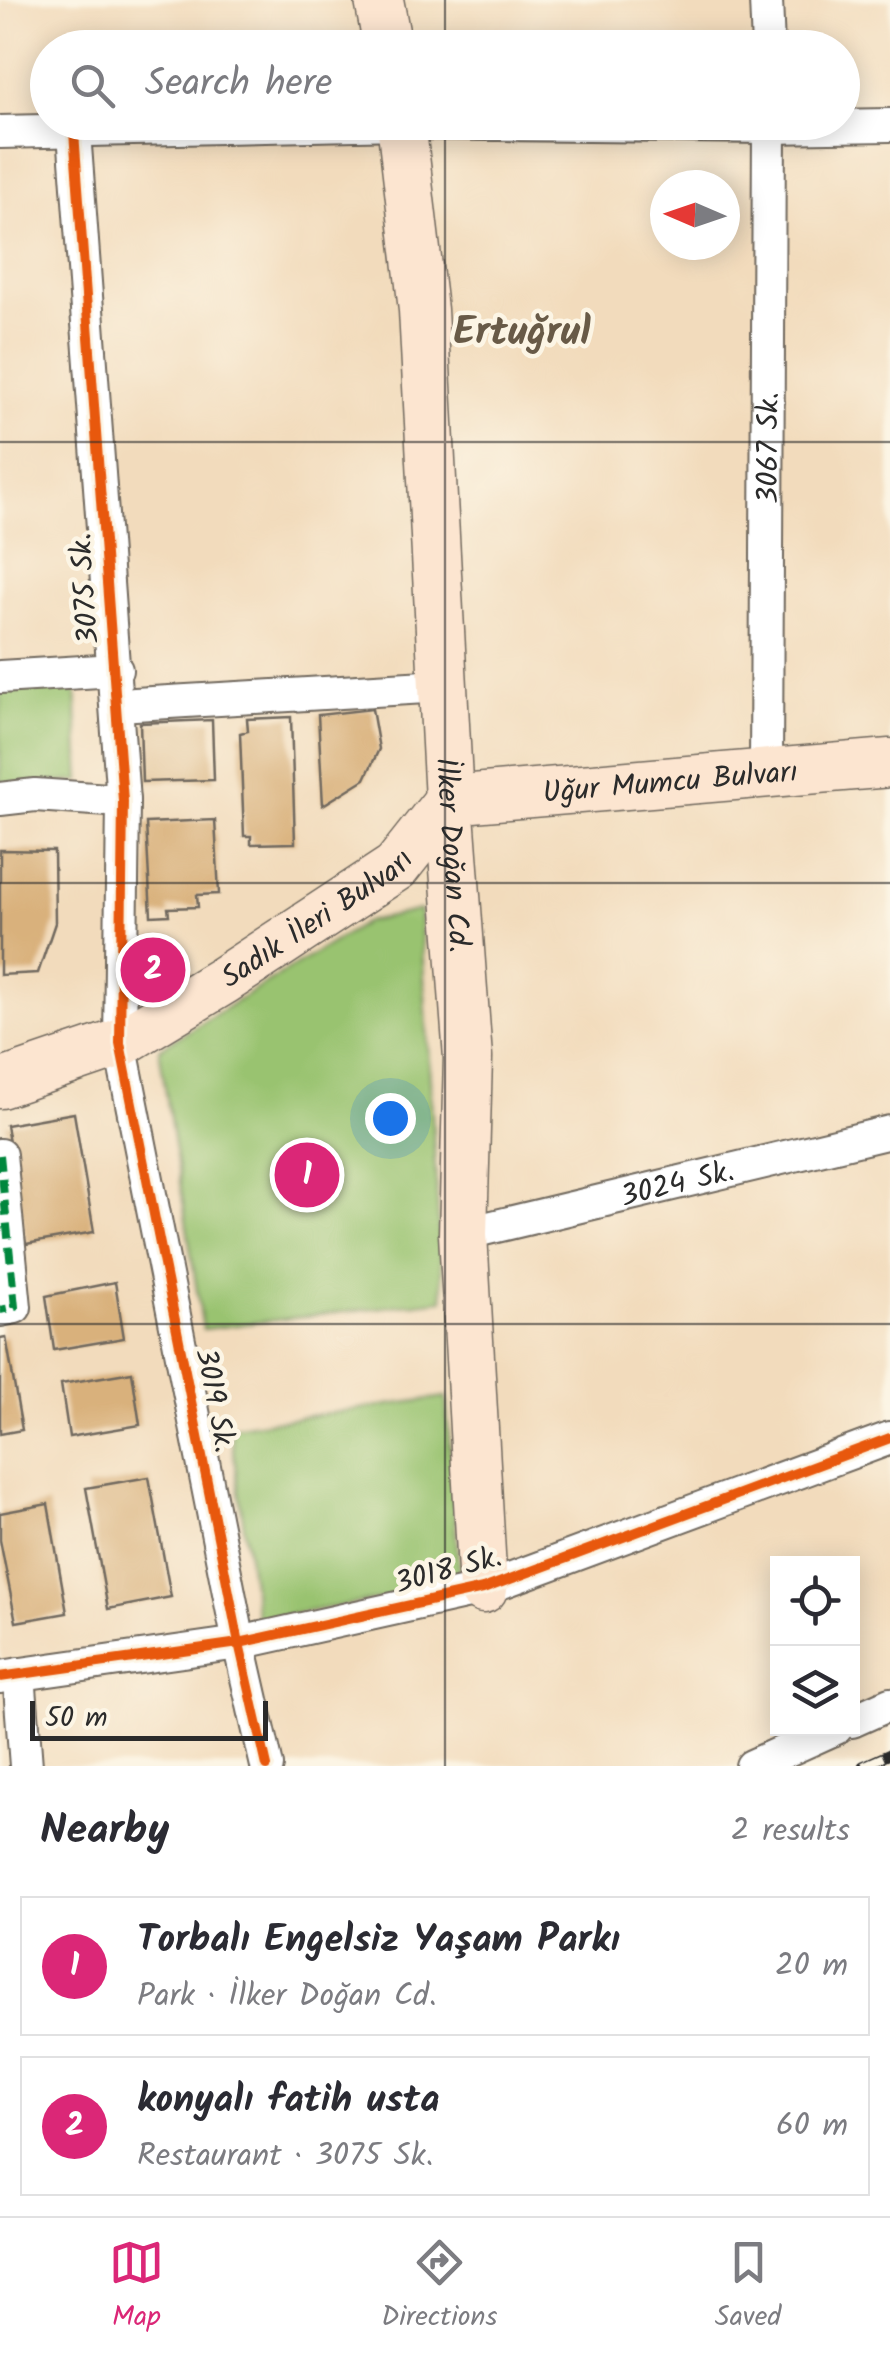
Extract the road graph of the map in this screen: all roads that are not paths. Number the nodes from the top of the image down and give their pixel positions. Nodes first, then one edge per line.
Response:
1 (380, 0) edge
2 (766, 0) edge
3 (385, 30) edge
4 (767, 30) edge
5 (860, 125) edge
6 (890, 125) edge
7 (0, 132) edge
8 (30, 132) edge
9 (75, 140) edge
10 (403, 140) edge
11 (769, 140) edge
12 (116, 670) junction
13 (0, 676) edge
14 (443, 686) junction
15 (118, 705) junction
16 (890, 764) edge
17 (766, 773) junction
18 (0, 799) edge
19 (123, 800) junction
20 (449, 800) junction
21 (120, 1043) junction
22 (0, 1084) edge
23 (890, 1132) edge
24 (0, 1155) edge
25 (462, 1234) junction
26 (0, 1310) edge
27 (890, 1438) edge
28 (484, 1589) junction
29 (239, 1643) junction
30 (10, 1676) edge
31 (890, 1704) edge
32 (860, 1717) edge
33 (818, 1736) edge
34 (26, 1766) edge
35 (267, 1766) edge
36 (752, 1766) edge

1 - 3 main road
2 - 4 street
5 - 6 street
7 - 8 street
9 - 12 street, 3075 Sk.
10 - 14 main road, İlker Doğan Cd.
11 - 17 street, 3067 Sk.
12 - 13 street
12 - 15 street, 3075 Sk.
14 - 15 street
14 - 20 main road, İlker Doğan Cd.
15 - 19 street, 3075 Sk.
16 - 17 main road, Uğur Mumcu Bulvarı
17 - 20 main road, Uğur Mumcu Bulvarı
18 - 19 street
19 - 21 street, 3075 Sk.
20 - 21 main road, Sadık İleri Bulvarı
20 - 25 main road, İlker Doğan Cd.
21 - 22 main road, Sadık İleri Bulvarı
21 - 29 street, 3019 Sk.
23 - 25 street, 3024 Sk.
24 - 26 street
25 - 28 main road, İlker Doğan Cd.
27 - 28 street, 3018 Sk.
28 - 29 street, 3018 Sk.
29 - 30 street, 3018 Sk.
29 - 35 street, 3019 Sk.
30 - 34 street
31 - 32 street
33 - 36 street

